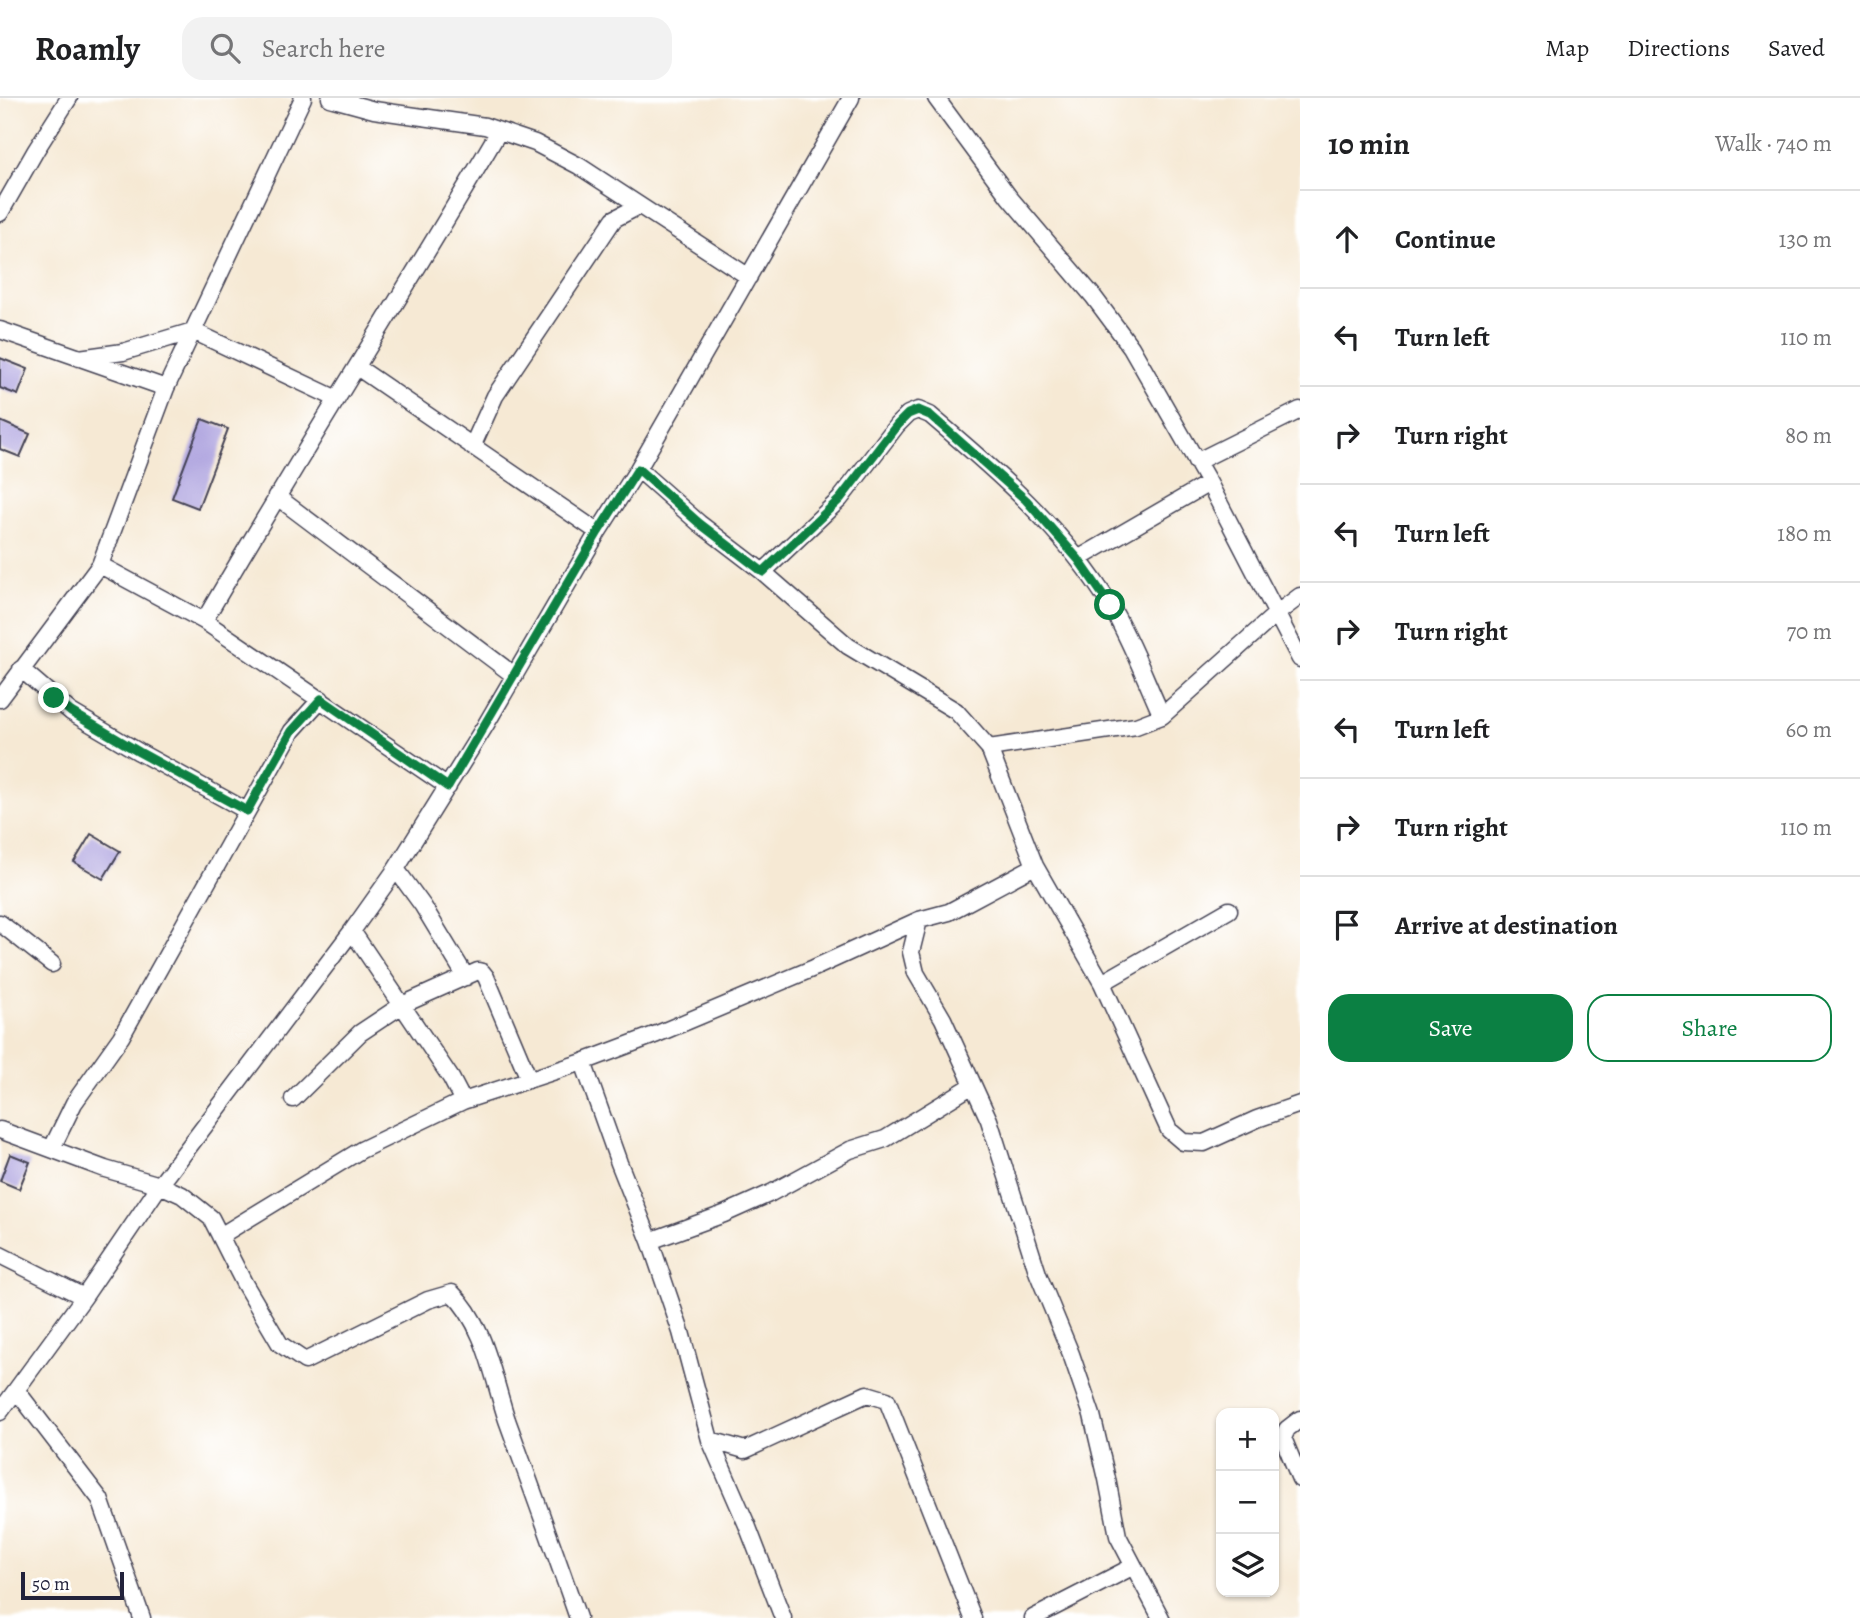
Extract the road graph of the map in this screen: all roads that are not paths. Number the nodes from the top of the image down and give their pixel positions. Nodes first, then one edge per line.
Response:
1 (69, 98) edge
2 (303, 98) edge
3 (330, 98) edge
4 (851, 98) edge
5 (936, 98) edge
6 (499, 131) junction
7 (614, 189) junction
8 (639, 206) junction
9 (0, 213) edge
10 (614, 219) junction
11 (749, 277) junction
12 (0, 330) edge
13 (192, 331) junction
14 (79, 358) junction
15 (357, 367) junction
16 (166, 388) junction
17 (337, 399) junction
18 (1300, 411) edge
19 (472, 447) junction
20 (1196, 462) junction
21 (638, 469) junction
22 (1209, 483) junction
23 (276, 496) junction
24 (598, 532) junction
25 (1078, 559) junction
26 (100, 565) junction
27 (763, 572) junction
28 (1300, 596) edge
29 (1276, 614) junction
30 (204, 621) junction
31 (1300, 659) edge
32 (21, 669) junction
33 (515, 676) junction
34 (0, 699) edge
35 (321, 699) junction
36 (1162, 716) junction
37 (989, 748) junction
38 (448, 787) junction
39 (247, 811) junction
40 (1035, 866) junction
41 (396, 869) junction
42 (1229, 910) dead end
43 (919, 920) junction
44 (0, 923) edge
45 (352, 931) junction
46 (52, 964) dead end
47 (466, 976) junction
48 (1102, 983) junction
49 (402, 1005) junction
50 (583, 1062) junction
51 (528, 1079) junction
52 (974, 1085) junction
53 (293, 1099) dead end
54 (463, 1101) junction
55 (1300, 1104) edge
56 (0, 1130) edge
57 (52, 1148) junction
58 (160, 1185) junction
59 (220, 1236) junction
60 (650, 1241) junction
61 (0, 1255) edge
62 (84, 1297) junction
63 (17, 1391) junction
64 (0, 1412) edge
65 (1300, 1419) edge
66 (710, 1440) junction
67 (1300, 1479) edge
68 (1132, 1567) junction
69 (142, 1618) edge
70 (578, 1618) edge
71 (783, 1618) edge
72 (973, 1618) edge
73 (1033, 1618) edge
74 (1161, 1618) edge

1 - 9 street
2 - 13 street
3 - 6 street
4 - 11 street
5 - 20 street
6 - 7 street
6 - 15 street
7 - 8 street
7 - 10 street
8 - 10 street
8 - 11 street
10 - 19 street
11 - 21 street
12 - 14 street
13 - 14 street
13 - 16 street
13 - 17 street
14 - 16 street
15 - 17 street
15 - 19 street
16 - 26 street
17 - 23 street
18 - 20 street
19 - 24 street
20 - 22 street
21 - 24 street
21 - 27 street
22 - 25 street
22 - 29 street
23 - 30 street
23 - 33 street
24 - 33 street
25 - 27 street
25 - 36 street
26 - 30 street
26 - 32 street
27 - 37 street
28 - 29 street
29 - 31 street
29 - 36 street
30 - 35 street
32 - 34 street
32 - 39 street
33 - 38 street
35 - 38 street
35 - 39 street
36 - 37 street
37 - 40 street
38 - 41 street
39 - 57 street
40 - 43 street
40 - 48 street
41 - 45 street
41 - 47 street
42 - 48 street
43 - 50 street
43 - 52 street
44 - 46 street
45 - 49 street
45 - 58 street
47 - 49 street
47 - 51 street
48 - 55 street
49 - 53 street
49 - 54 street
50 - 51 street
50 - 60 street
51 - 54 street
52 - 60 street
52 - 68 street
54 - 59 street
56 - 57 street
57 - 58 street
58 - 59 street
58 - 62 street
59 - 70 street
60 - 66 street
61 - 62 street
62 - 63 street
63 - 64 street
63 - 69 street
65 - 67 street
66 - 71 street
66 - 72 street
68 - 73 street
68 - 74 street

